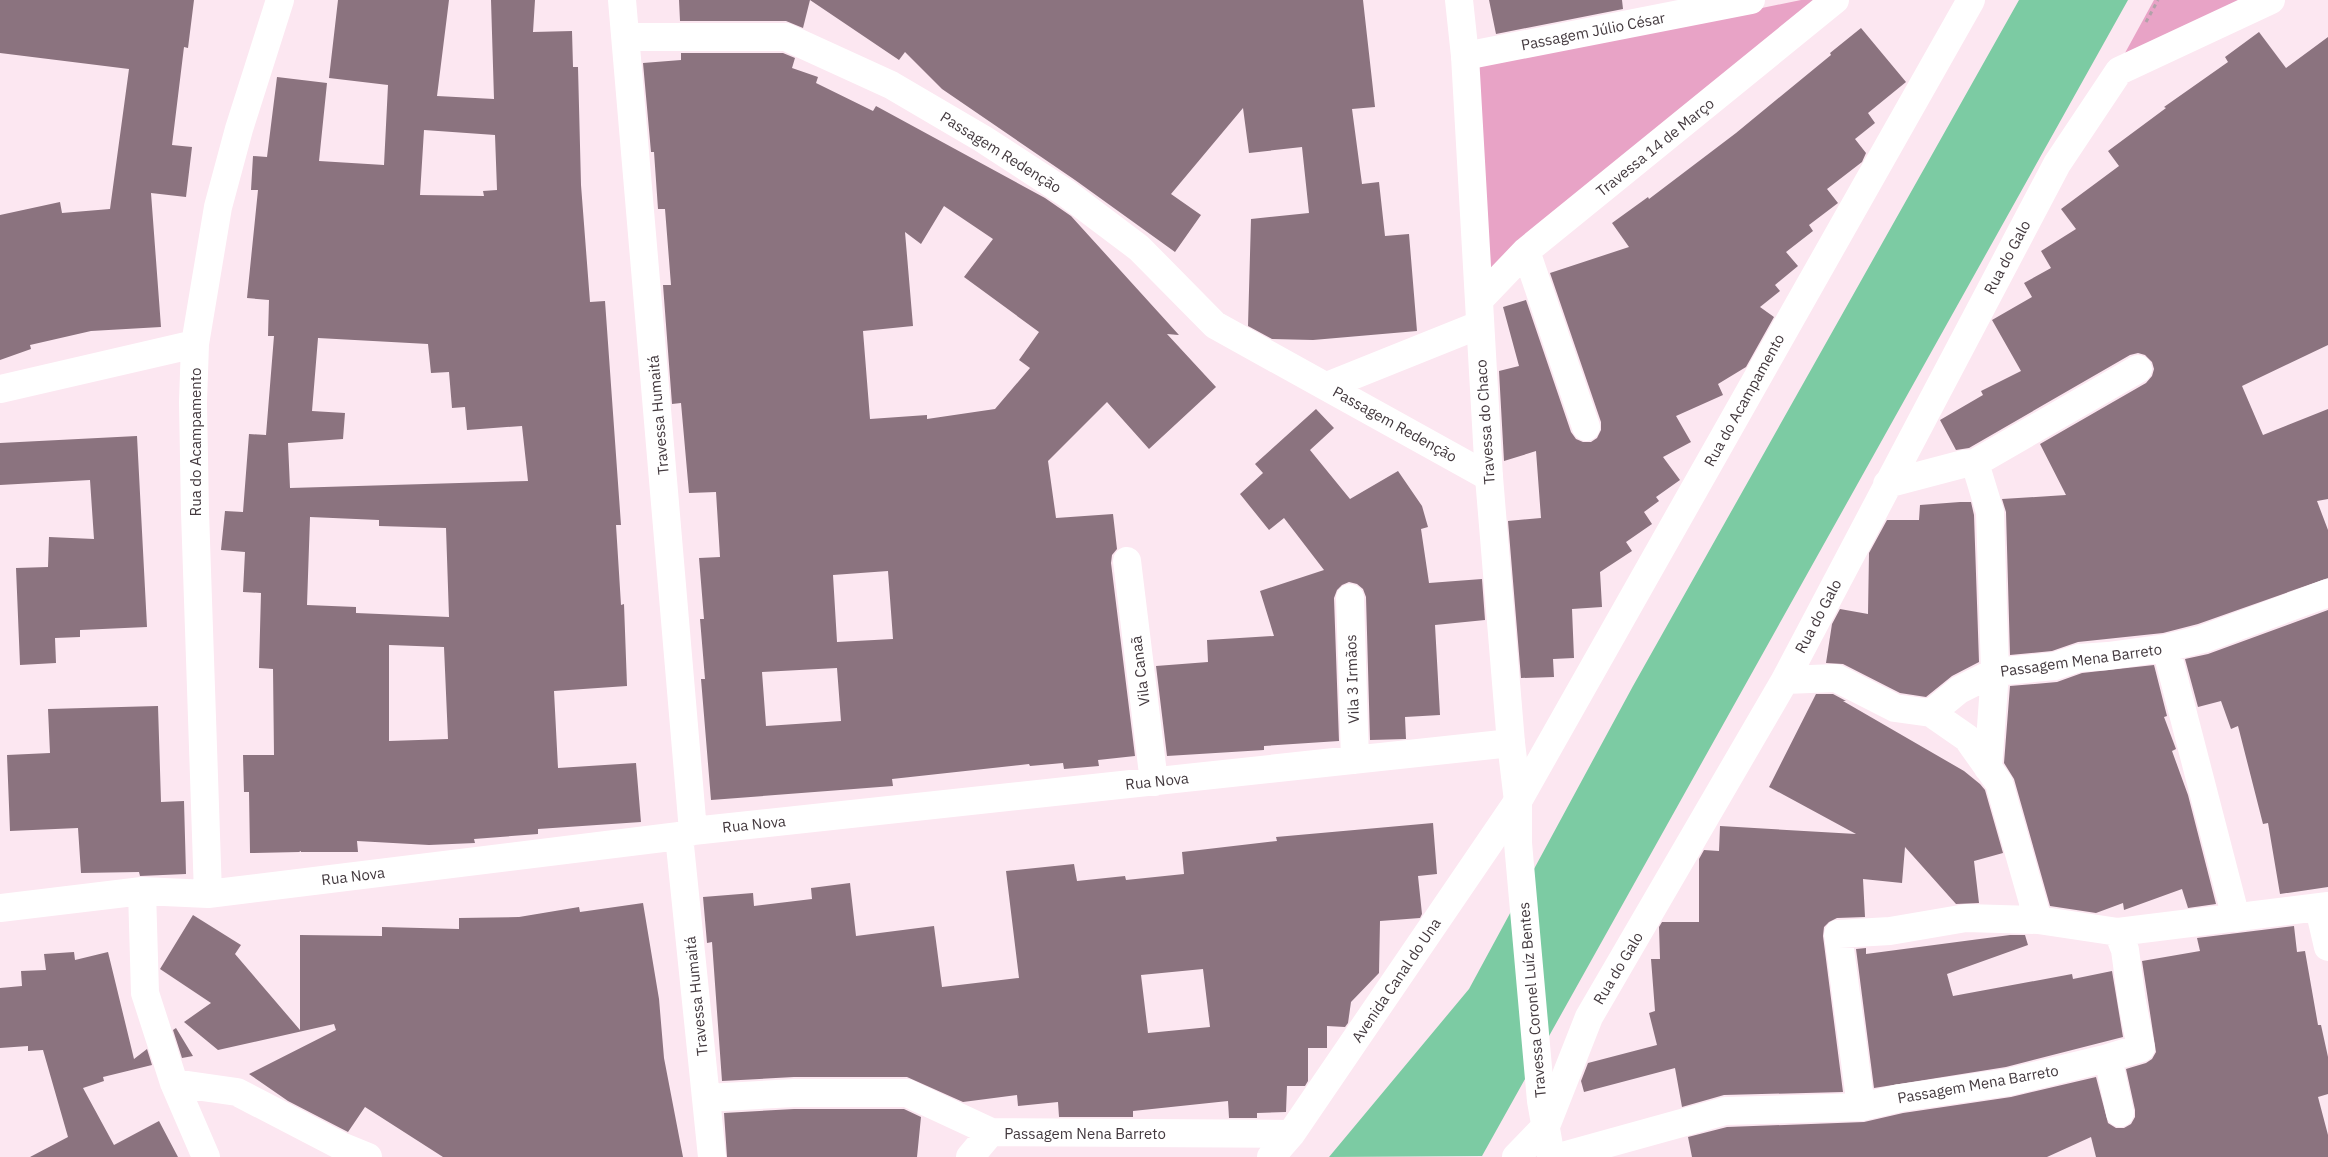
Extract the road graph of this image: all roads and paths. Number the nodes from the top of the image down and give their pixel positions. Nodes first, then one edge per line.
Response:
1 (280, 0) edge
2 (622, 0) edge
3 (1459, 0) edge
4 (1751, 0) edge
5 (1835, 0) edge
6 (1970, 0) edge
7 (2271, 0) edge
8 (626, 37) junction
9 (1465, 56) junction
10 (1526, 251) junction
11 (1479, 312) junction
12 (195, 344) junction
13 (2138, 369) dead end
14 (1327, 386) junction
15 (0, 389) edge
16 (1586, 427) dead end
17 (1974, 463) junction
18 (1489, 477) junction
19 (1887, 484) junction
20 (1127, 561) dead end
21 (2328, 593) edge
22 (1350, 598) dead end
23 (2166, 648) junction
24 (1995, 672) junction
25 (1785, 680) junction
26 (1931, 712) junction
27 (1510, 743) junction
28 (1355, 760) junction
29 (1988, 768) junction
30 (1154, 782) junction
31 (1518, 801) junction
32 (686, 833) junction
33 (1518, 843) joint
34 (142, 891) junction
35 (208, 894) junction
36 (2324, 907) edge
37 (0, 908) edge
38 (2236, 918) junction
39 (2038, 920) junction
40 (2118, 932) junction
41 (2328, 947) edge
42 (2108, 1058) junction
43 (174, 1083) junction
44 (707, 1098) junction
45 (1861, 1107) junction
46 (1543, 1113) junction
47 (2120, 1113) dead end
48 (991, 1132) junction
49 (1291, 1134) junction
50 (206, 1157) edge
51 (368, 1157) edge
52 (712, 1157) edge
53 (970, 1157) edge
54 (1271, 1157) edge
55 (1516, 1157) edge
56 (1551, 1157) edge
57 (1559, 1157) edge

1 - 12 street, Rua do Acampamento
2 - 8 street, Travessa Humaitá
3 - 9 street, Travessa do Chaco
4 - 9 street, Passagem Júlio César
5 - 10 street, Travessa 14 de Março
6 - 31 street, Rua do Acampamento
7 - 19 street, Rua do Galo
8 - 14 street, Passagem Redenção
8 - 32 street, Travessa Humaitá
9 - 11 street, Travessa do Chaco
10 - 11 street, Travessa 14 de Março
10 - 16 street
11 - 14 street, Passagem Redenção
11 - 18 street, Travessa do Chaco
12 - 15 street
12 - 35 street, Rua do Acampamento
13 - 17 street
14 - 18 street, Passagem Redenção
17 - 19 street
17 - 24 street
18 - 27 street, Travessa do Chaco
19 - 25 street, Rua do Galo
20 - 30 street, Vila Canaã
21 - 23 street, Passagem Mena Barreto
22 - 28 street, Vila 3 Irmãos
23 - 24 street, Passagem Mena Barreto
23 - 38 street
24 - 26 street, Passagem Mena Barreto
24 - 29 street
25 - 26 street
25 - 46 street, Rua do Galo
26 - 29 street
27 - 28 street, Rua Nova
27 - 31 street, Travessa do Chaco
28 - 30 street, Rua Nova
29 - 39 street
30 - 32 street, Rua Nova
31 - 33 street, Travessa do Chaco
31 - 49 street, Avenida Canal do Una
32 - 35 street, Rua Nova
32 - 44 street, Travessa Humaitá
33 - 46 street, Travessa Coronel Luíz Bentes
34 - 35 street, Rua Nova
34 - 37 street, Rua Nova
34 - 43 street
36 - 38 street
36 - 41 street
38 - 40 street
39 - 40 street
39 - 45 street
40 - 42 street, Passagem Mena Barreto
42 - 45 street, Passagem Mena Barreto
42 - 47 street
43 - 50 street
43 - 51 street
44 - 48 street, Passagem Nena Barreto
44 - 52 street, Travessa Humaitá
45 - 57 street, Passagem Mena Barreto
46 - 55 street, Rua do Galo
46 - 56 street, Travessa Coronel Luíz Bentes
48 - 49 street, Passagem Nena Barreto
48 - 53 street
49 - 54 street, Avenida Canal do Una

